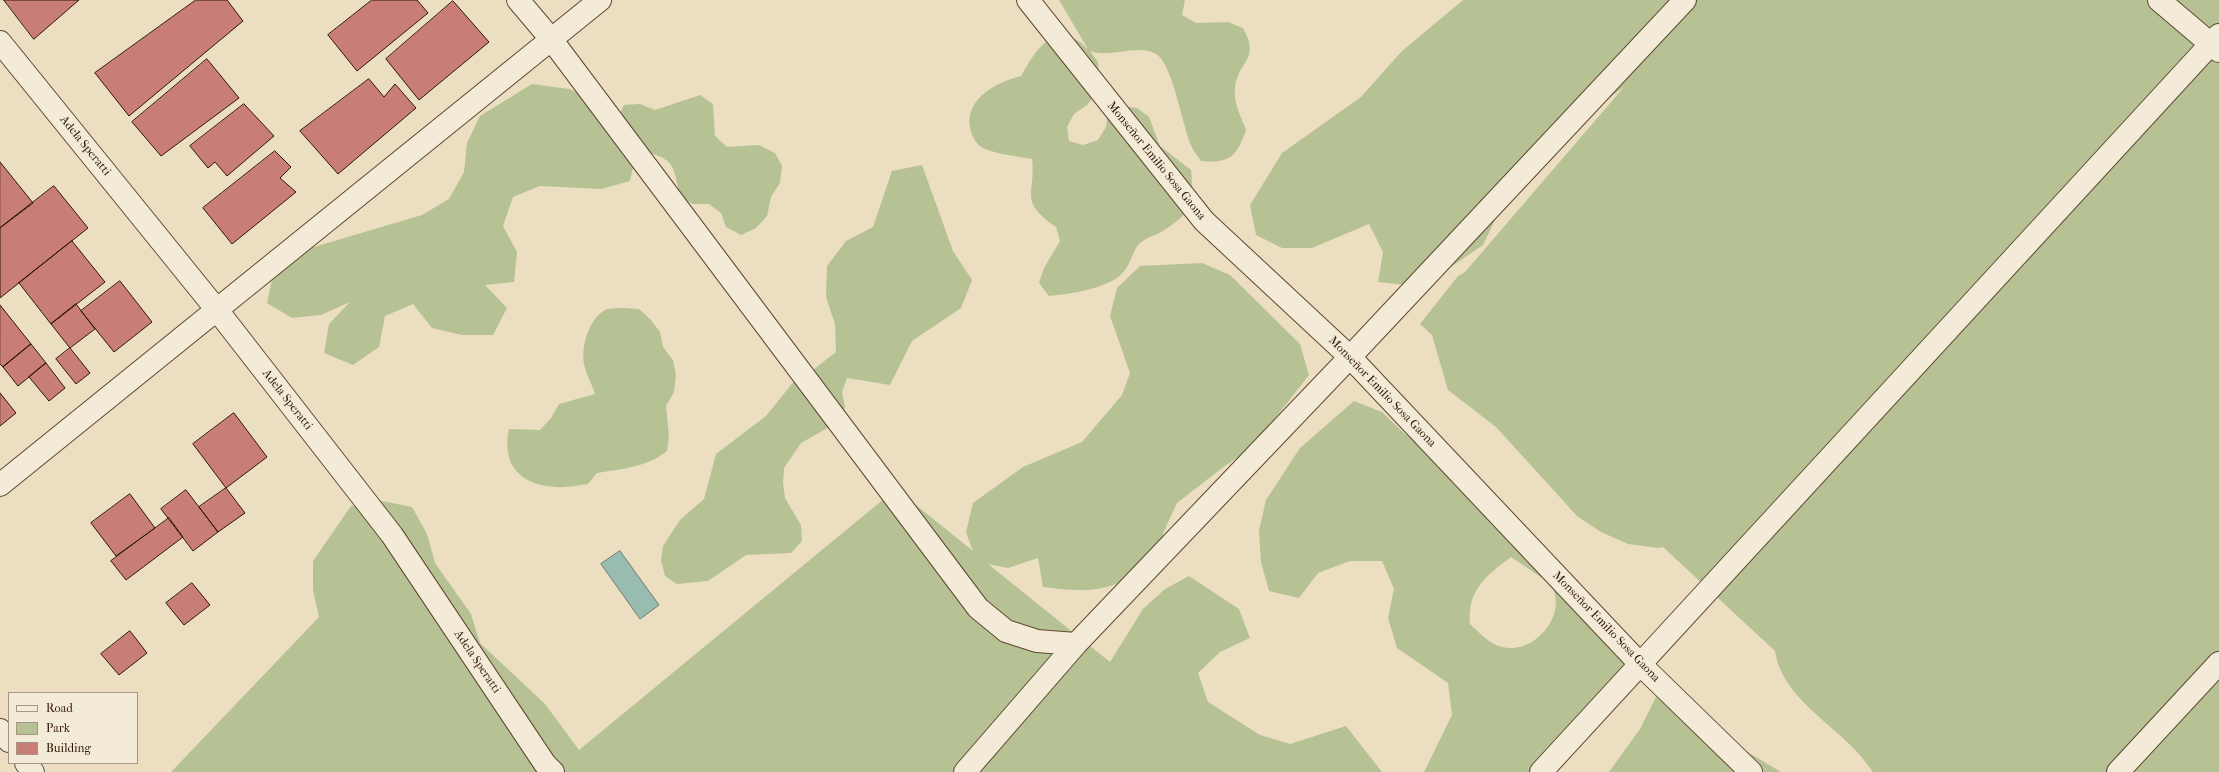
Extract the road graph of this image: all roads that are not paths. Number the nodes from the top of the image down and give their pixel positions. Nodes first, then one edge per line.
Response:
1 (518, 0) edge
2 (600, 0) edge
3 (1028, 0) edge
4 (1684, 0) edge
5 (2159, 0) edge
6 (552, 39) junction
7 (0, 42) edge
8 (2216, 43) edge
9 (217, 310) junction
10 (1350, 357) junction
11 (0, 485) edge
12 (1076, 644) junction
13 (2219, 663) edge
14 (1641, 665) junction
15 (0, 730) edge
16 (8, 740) edge
17 (27, 764) edge
18 (33, 772) edge
19 (554, 772) edge
20 (965, 772) edge
21 (1541, 772) edge
22 (1751, 772) edge
23 (2118, 772) edge

1 - 6 street
2 - 6 street
3 - 10 street, Monseñor Emilio Sosa Gaona
4 - 10 street
5 - 8 street
6 - 9 street
6 - 12 street
7 - 9 street, Adela Speratti
8 - 14 street
9 - 11 street
9 - 19 street, Adela Speratti
10 - 12 street
10 - 14 street, Monseñor Emilio Sosa Gaona
12 - 20 street
13 - 23 street
14 - 21 street
14 - 22 street, Monseñor Emilio Sosa Gaona
15 - 16 street
17 - 18 street

